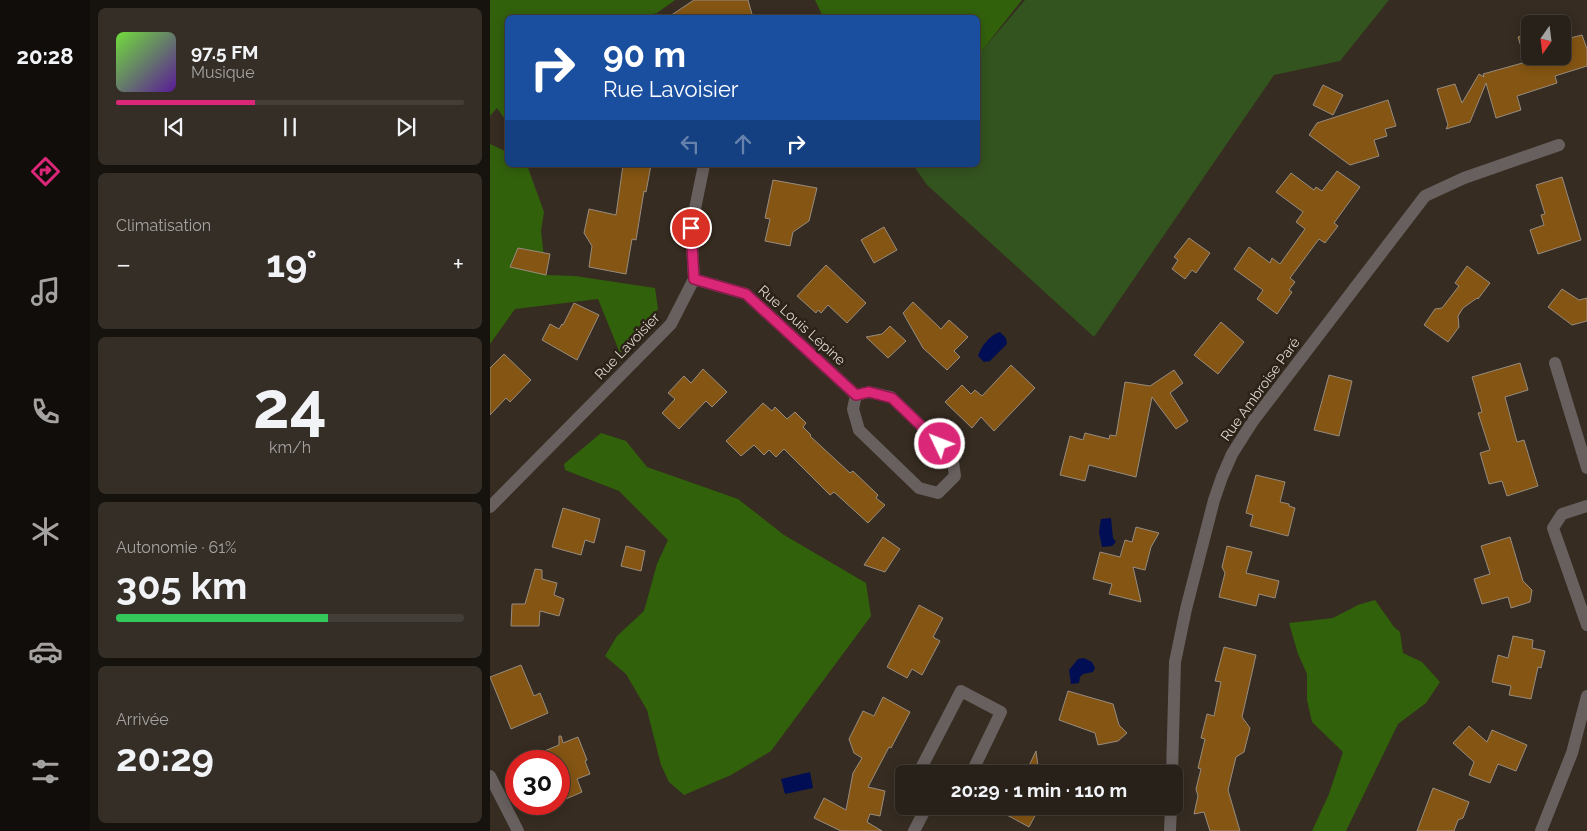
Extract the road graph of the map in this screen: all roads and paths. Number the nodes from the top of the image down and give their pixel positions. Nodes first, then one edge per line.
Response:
1 (1559, 145) dead end
2 (704, 167) edge
3 (694, 279) junction
4 (1555, 363) dead end
5 (856, 395) junction
6 (1587, 468) edge
7 (1587, 506) edge
8 (490, 507) edge
9 (1587, 625) edge
10 (1587, 696) edge
11 (923, 765) edge
12 (976, 765) edge
13 (1172, 765) edge
14 (490, 776) edge
15 (922, 815) edge
16 (1170, 815) edge
17 (518, 831) edge
18 (914, 831) edge
19 (1170, 831) edge
20 (1541, 831) edge

1 - 13 street, Rue Ambroise Paré
2 - 3 street
3 - 5 street, Rue Louis Lépine
3 - 8 street, Rue Lavoisier
4 - 6 street
5 - 5 street
7 - 9 street
10 - 20 street
11 - 12 street
14 - 17 street
15 - 18 street
16 - 19 street

